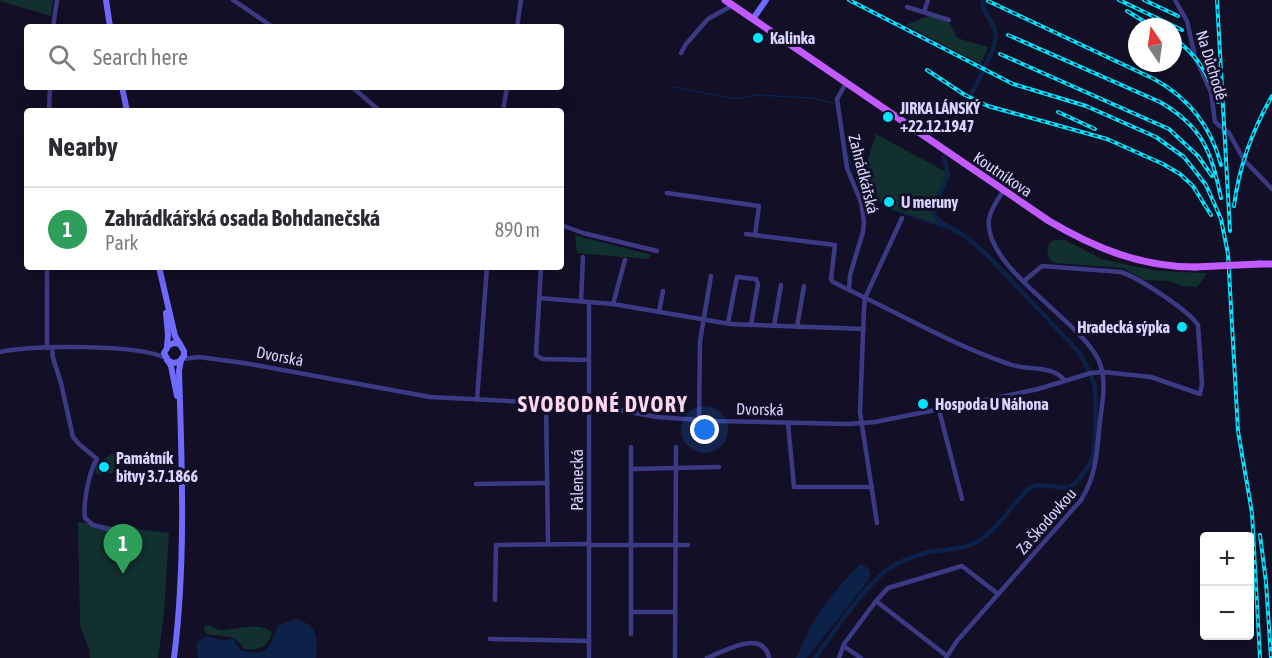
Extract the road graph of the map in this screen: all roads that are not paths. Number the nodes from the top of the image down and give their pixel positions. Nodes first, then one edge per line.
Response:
1 (57, 0) edge
2 (106, 0) edge
3 (233, 0) edge
4 (521, 0) edge
5 (725, 0) edge
6 (766, 0) edge
7 (928, 0) edge
8 (1175, 0) edge
9 (733, 5) junction
10 (907, 7) dead end
11 (924, 12) junction
12 (753, 19) junction
13 (949, 20) dead end
14 (53, 24) edge
15 (110, 24) edge
16 (269, 24) edge
17 (517, 24) edge
18 (681, 53) dead end
19 (846, 82) junction
20 (51, 90) edge
21 (123, 90) edge
22 (356, 90) edge
23 (506, 90) edge
24 (49, 108) edge
25 (126, 108) edge
26 (376, 108) edge
27 (504, 108) edge
28 (1272, 189) edge
29 (1004, 190) junction
30 (667, 193) dead end
31 (875, 193) dead end
32 (858, 194) junction
33 (902, 218) dead end
34 (564, 226) edge
35 (746, 234) dead end
36 (755, 235) junction
37 (657, 251) dead end
38 (583, 257) dead end
39 (625, 260) dead end
40 (1272, 264) edge
41 (47, 270) edge
42 (160, 270) edge
43 (487, 270) edge
44 (541, 270) edge
45 (711, 276) dead end
46 (1024, 281) junction
47 (781, 285) dead end
48 (804, 286) dead end
49 (849, 290) junction
50 (164, 291) junction
51 (663, 291) dead end
52 (539, 298) junction
53 (865, 298) junction
54 (581, 301) junction
55 (589, 302) junction
56 (613, 304) junction
57 (659, 312) junction
58 (703, 320) junction
59 (728, 323) junction
60 (751, 325) junction
61 (774, 326) junction
62 (797, 327) junction
63 (864, 329) junction
64 (166, 347) junction
65 (182, 347) junction
66 (50, 348) junction
67 (0, 352) edge
68 (149, 352) junction
69 (199, 357) junction
70 (166, 359) junction
71 (182, 360) junction
72 (589, 360) junction
73 (1102, 372) junction
74 (1065, 381) junction
75 (477, 400) junction
76 (546, 403) junction
77 (590, 405) junction
78 (939, 410) junction
79 (180, 417) junction
80 (699, 421) junction
81 (788, 423) junction
82 (861, 423) junction
83 (631, 447) dead end
84 (676, 447) dead end
85 (719, 467) dead end
86 (676, 468) junction
87 (713, 468) junction
88 (631, 469) junction
89 (713, 475) dead end
90 (547, 483) junction
91 (476, 484) dead end
92 (872, 487) junction
93 (962, 499) dead end
94 (877, 523) dead end
95 (120, 532) dead end
96 (548, 544) junction
97 (589, 544) junction
98 (631, 545) junction
99 (676, 545) junction
100 (688, 545) dead end
101 (998, 594) junction
102 (495, 600) dead end
103 (876, 601) junction
104 (631, 612) junction
105 (675, 612) junction
106 (631, 634) dead end
107 (490, 639) dead end
108 (589, 641) junction
109 (844, 645) junction
110 (947, 657) edge
111 (174, 658) edge
112 (589, 658) edge
113 (675, 658) edge
114 (708, 658) edge
115 (769, 658) edge
116 (839, 658) edge
117 (861, 658) edge

1 - 14 street
2 - 15 main road
3 - 16 street
4 - 17 street
5 - 9 main road, Koutníkova
6 - 12 main road
7 - 11 street
8 - 28 street, Na Důchodě
9 - 12 main road, Koutníkova
9 - 18 street
10 - 11 street
11 - 13 street
12 - 19 main road, Koutníkova
19 - 29 main road, Koutníkova
19 - 32 street, Zahrádkářská
20 - 24 street
21 - 25 main road
22 - 26 street
23 - 27 street
29 - 40 main road, Koutníkova, bridge
29 - 46 street, Za Škodovkou
30 - 36 street
31 - 32 street
32 - 49 street, Zahrádkářská
33 - 53 street, Zahrádkářská
34 - 37 street
35 - 36 street
36 - 49 street
38 - 54 street
39 - 56 street
41 - 66 street
42 - 50 main road
43 - 75 street
44 - 52 street
45 - 58 street
46 - 73 street, Za Škodovkou
46 - 73 street
47 - 61 street
48 - 62 street
49 - 53 street
50 - 64 main road
50 - 65 main road
51 - 57 street
52 - 54 street
52 - 72 street
53 - 63 street, Zahrádkářská
53 - 74 street
54 - 55 street
55 - 56 street
55 - 72 street, Pálenecká
56 - 57 street
57 - 58 street
58 - 59 street
58 - 80 street
59 - 60 street
59 - 60 street
60 - 61 street
61 - 62 street
62 - 63 street
63 - 82 street, Zahrádkářská
64 - 65 main road, Dvorská
64 - 68 street, Dvorská
64 - 70 main road
65 - 69 street, Dvorská
65 - 71 main road
66 - 67 street, Dvorská
66 - 68 street, Dvorská
66 - 95 street
68 - 70 street, Dvorská
69 - 71 street, Dvorská
69 - 75 street, Dvorská
70 - 71 main road, Dvorská
70 - 79 main road
71 - 79 main road
72 - 77 street, Pálenecká
73 - 74 street, Dvorská
73 - 101 street, Za Škodovkou
74 - 78 street, Dvorská
75 - 76 street, Dvorská
76 - 77 street, Dvorská
76 - 90 street
77 - 80 street, Dvorská
77 - 97 street, Pálenecká
78 - 82 street, Dvorská
78 - 93 street
79 - 111 main road
80 - 81 street, Dvorská
81 - 82 street, Dvorská
81 - 92 street
82 - 92 street, Zahrádkářská
83 - 88 street
84 - 86 street
85 - 87 street
86 - 87 street
86 - 88 street
86 - 99 street
87 - 89 street
88 - 98 street
90 - 91 street
90 - 96 street
92 - 94 street, Zahrádkářská
96 - 97 street
96 - 102 street
97 - 98 street
97 - 108 street, Pálenecká
98 - 99 street
98 - 104 street
99 - 100 street
99 - 105 street
101 - 103 street
101 - 110 street, Za Škodovkou
103 - 109 street
103 - 110 street
104 - 105 street
104 - 106 street
105 - 113 street
107 - 108 street
108 - 112 street, Pálenecká
109 - 116 street
109 - 117 street
114 - 115 street

